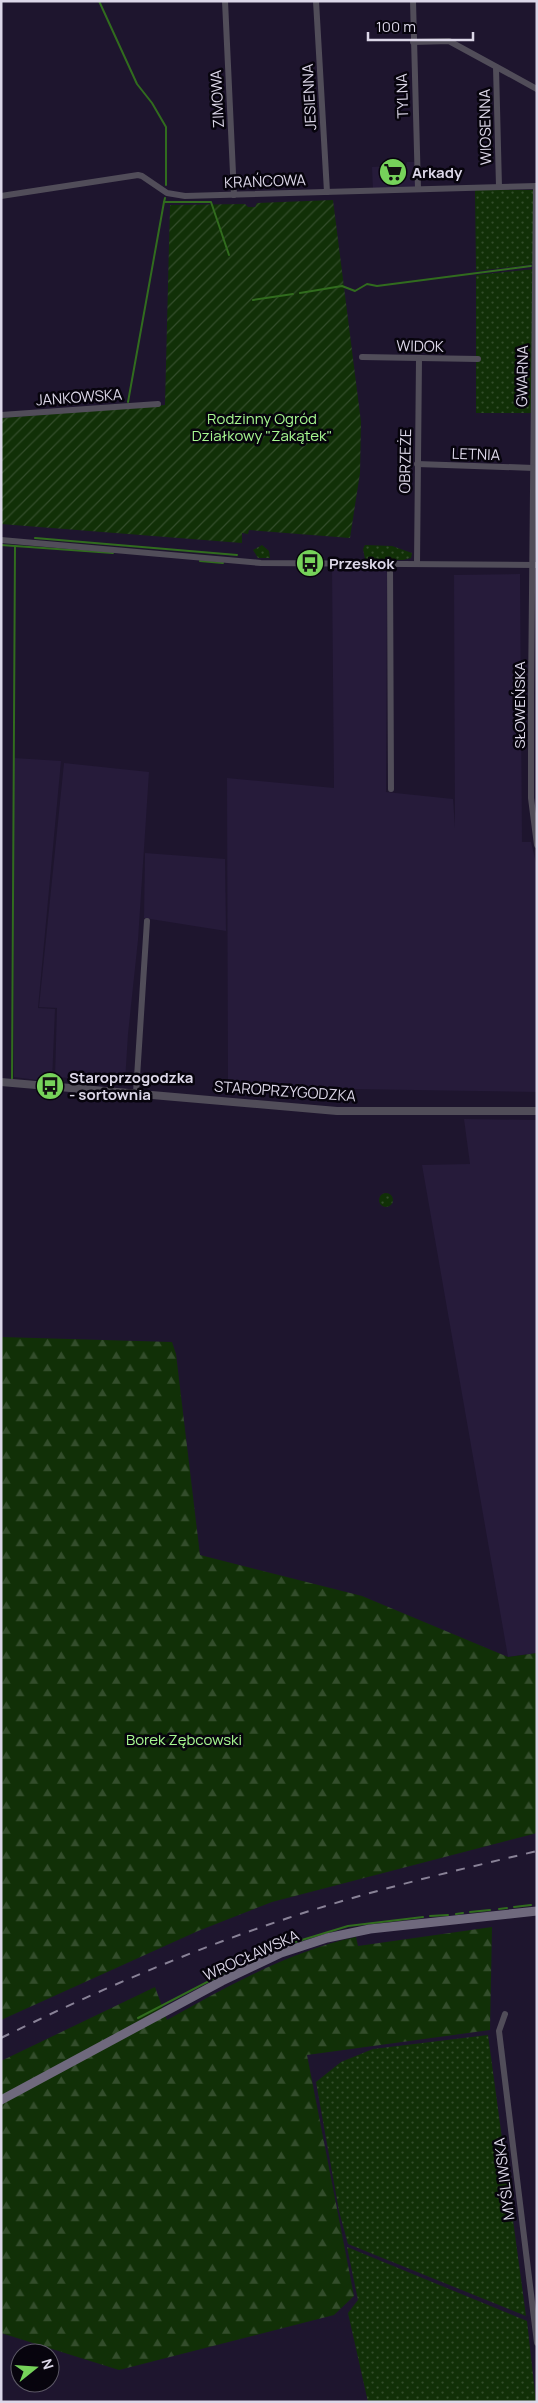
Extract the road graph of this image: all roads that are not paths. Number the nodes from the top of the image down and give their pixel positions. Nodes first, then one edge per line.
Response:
1 (225, 1) edge
2 (316, 1) edge
3 (413, 1) edge
4 (413, 42) junction
5 (496, 67) junction
6 (537, 89) edge
7 (536, 186) edge
8 (499, 187) junction
9 (418, 189) junction
10 (326, 192) junction
11 (234, 195) junction
12 (1, 196) edge
13 (362, 357) dead end
14 (419, 358) junction
15 (478, 358) dead end
16 (158, 404) dead end
17 (1, 415) edge
18 (536, 421) edge
19 (417, 464) junction
20 (534, 468) junction
21 (1, 540) edge
22 (390, 564) junction
23 (417, 564) junction
24 (534, 565) edge
25 (391, 789) dead end
26 (537, 845) edge
27 (147, 921) dead end
28 (1, 1082) edge
29 (136, 1094) junction
30 (537, 1111) edge
31 (537, 1911) edge
32 (505, 2014) dead end
33 (1, 2100) edge
34 (537, 2343) edge

1 - 11 street, ZIMOWA
2 - 10 street, JESIENNA
3 - 4 street, TYLNA
4 - 5 street
4 - 9 street, TYLNA
5 - 6 street
5 - 8 street, WIOSENNA
7 - 8 street, KRAŃCOWA
7 - 18 street, GWARNA
8 - 9 street, KRAŃCOWA
9 - 10 street, KRAŃCOWA
10 - 11 street, KRAŃCOWA
11 - 12 street, KRAŃCOWA
13 - 14 street, WIDOK
14 - 15 street, WIDOK
14 - 19 street, OBRZEŻE
16 - 17 street, JANKOWSKA
18 - 20 street, GWARNA
19 - 20 street, LETNIA
19 - 23 street, OBRZEŻE
20 - 24 street, GWARNA
21 - 22 street
22 - 23 street
22 - 25 street
23 - 24 street
24 - 26 street, SŁOWEŃSKA
27 - 29 street
28 - 29 street, STAROPRZYGODZKA
29 - 30 street, STAROPRZYGODZKA
31 - 33 main road, WROCŁAWSKA
32 - 34 street, MYŚLIWSKA

